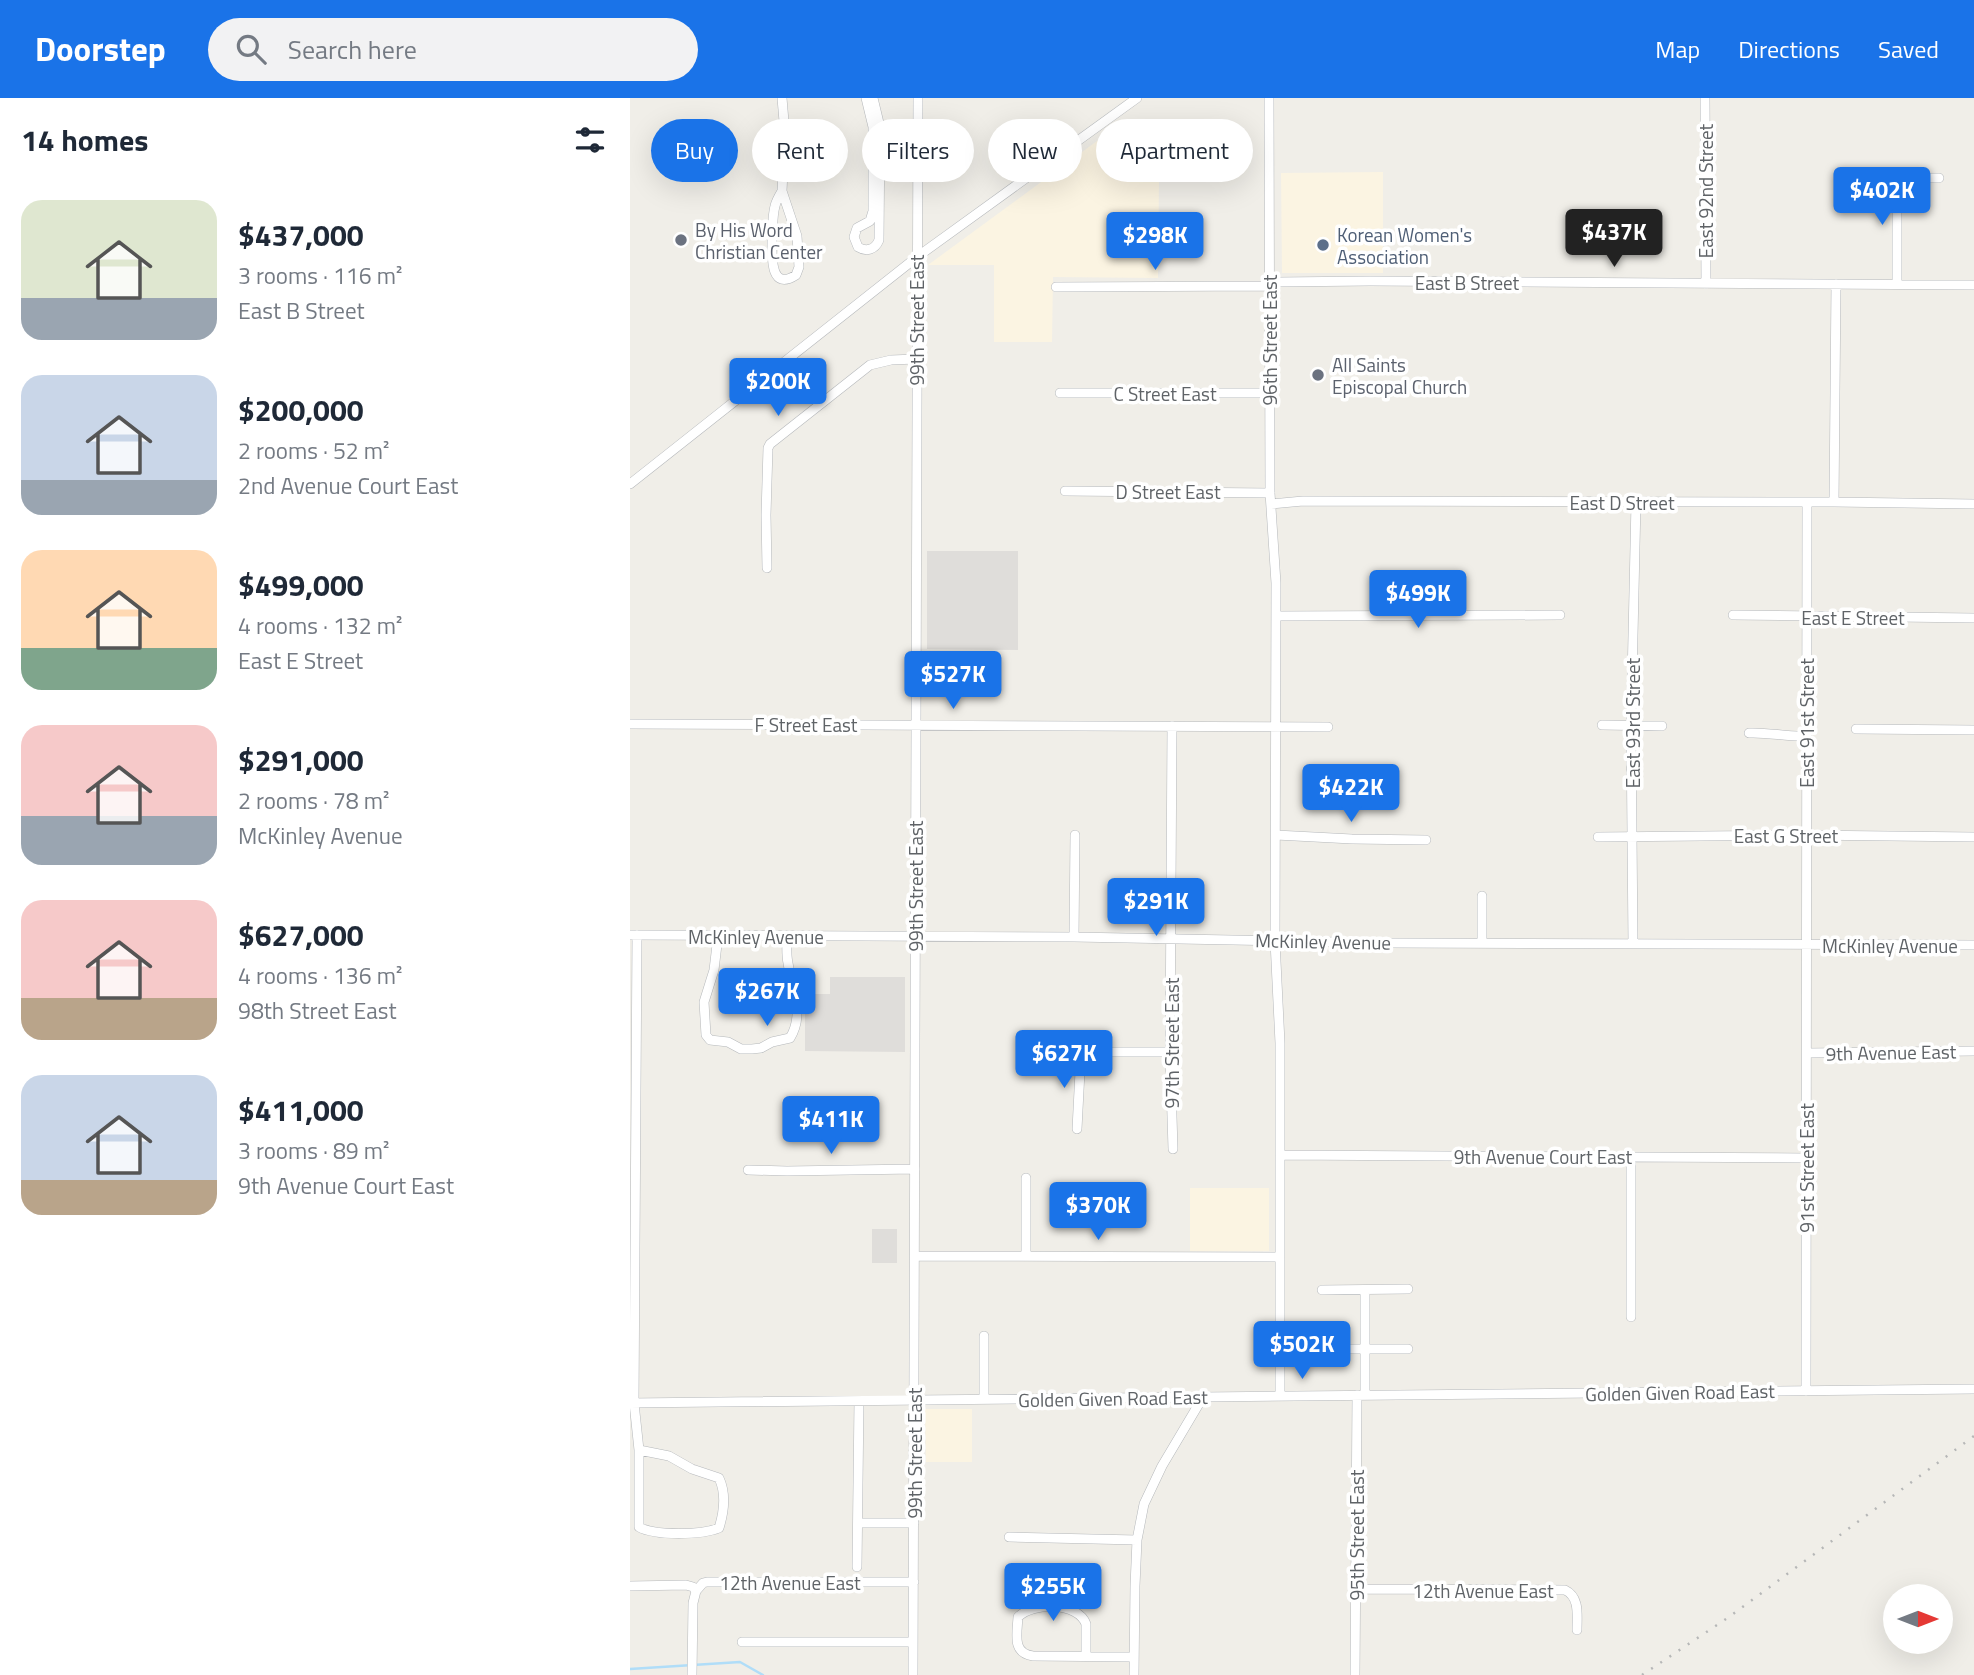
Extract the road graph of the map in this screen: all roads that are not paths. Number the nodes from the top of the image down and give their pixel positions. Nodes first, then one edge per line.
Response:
1 (782, 98) edge
2 (866, 98) edge
3 (873, 98) edge
4 (918, 98) edge
5 (1137, 98) edge
6 (1269, 98) edge
7 (1705, 98) edge
8 (1938, 178) dead end
9 (782, 191) junction
10 (917, 257) junction
11 (1706, 284) junction
12 (1836, 284) junction
13 (1897, 284) junction
14 (1974, 285) edge
15 (1269, 286) junction
16 (1056, 287) dead end
17 (916, 359) junction
18 (1060, 393) dead end
19 (1269, 393) junction
20 (630, 484) edge
21 (1065, 491) dead end
22 (1270, 493) junction
23 (1636, 502) junction
24 (1807, 502) junction
25 (1834, 502) junction
26 (1271, 504) junction
27 (1974, 504) edge
28 (767, 568) dead end
29 (1560, 615) dead end
30 (1733, 615) dead end
31 (1276, 616) junction
32 (1807, 617) junction
33 (1974, 618) edge
34 (630, 724) edge
35 (915, 725) junction
36 (1602, 725) dead end
37 (1631, 725) junction
38 (1172, 726) junction
39 (1662, 726) dead end
40 (1276, 727) junction
41 (1328, 727) dead end
42 (1856, 729) dead end
43 (1974, 730) edge
44 (1749, 733) dead end
45 (1806, 736) junction
46 (1075, 835) dead end
47 (1276, 835) junction
48 (1631, 835) junction
49 (1805, 835) junction
50 (1598, 837) dead end
51 (1974, 837) edge
52 (1426, 840) dead end
53 (1482, 896) dead end
54 (633, 935) edge
55 (718, 936) junction
56 (787, 936) junction
57 (915, 936) junction
58 (1074, 937) junction
59 (1171, 939) junction
60 (1275, 941) junction
61 (1482, 942) junction
62 (1633, 944) junction
63 (1807, 944) junction
64 (1974, 945) edge
65 (1974, 1051) edge
66 (1170, 1052) junction
67 (1808, 1053) junction
68 (1077, 1129) dead end
69 (1173, 1149) dead end
70 (1280, 1155) junction
71 (1631, 1157) junction
72 (1806, 1158) junction
73 (915, 1169) junction
74 (748, 1170) dead end
75 (1026, 1178) dead end
76 (915, 1255) junction
77 (1026, 1256) junction
78 (1280, 1257) junction
79 (1408, 1289) dead end
80 (1322, 1290) dead end
81 (1365, 1290) junction
82 (1631, 1317) dead end
83 (984, 1336) dead end
84 (1322, 1349) dead end
85 (1365, 1349) junction
86 (1408, 1349) dead end
87 (1974, 1389) edge
88 (1806, 1391) junction
89 (1361, 1395) junction
90 (1280, 1396) junction
91 (1203, 1397) junction
92 (984, 1399) junction
93 (914, 1400) junction
94 (859, 1401) junction
95 (632, 1403) edge
96 (639, 1450) junction
97 (858, 1523) junction
98 (914, 1523) junction
99 (1009, 1537) dead end
100 (1137, 1540) junction
101 (857, 1567) dead end
102 (914, 1582) junction
103 (630, 1586) edge
104 (1355, 1589) junction
105 (696, 1591) junction
106 (1577, 1630) dead end
107 (742, 1642) dead end
108 (914, 1642) junction
109 (1086, 1656) junction
110 (1134, 1657) junction
111 (692, 1675) edge
112 (913, 1675) edge
113 (1134, 1675) edge
114 (1355, 1675) edge

1 - 9 street
2 - 3 street
4 - 10 street, 99th Street East
5 - 10 street
6 - 15 street, 96th Street East
7 - 11 street, East 92nd Street
8 - 13 street
9 - 9 street
10 - 17 street, 99th Street East
10 - 20 street
11 - 12 street, East B Street
11 - 15 street, East B Street
12 - 13 street, East B Street
12 - 25 street
13 - 14 street, East B Street
15 - 16 street, East B Street
15 - 19 street, 96th Street East
17 - 28 street
17 - 35 street, 99th Street East
18 - 19 street, C Street East
19 - 22 street, 96th Street East
21 - 22 street, D Street East
22 - 26 street, 96th Street East
23 - 24 street, East D Street
23 - 26 street, East D Street
23 - 37 street, East 93rd Street
24 - 25 street, East D Street
24 - 32 street, East 91st Street
25 - 27 street, East D Street
26 - 31 street, 96th Street East
29 - 31 street
30 - 32 street, East E Street
31 - 40 street, 96th Street East
32 - 33 street, East E Street
32 - 45 street, East 91st Street
34 - 35 street, F Street East
35 - 38 street, F Street East
35 - 57 street, 99th Street East
36 - 37 street
37 - 39 street
37 - 48 street, East 93rd Street
38 - 40 street, F Street East
38 - 59 street, 97th Street East
40 - 41 street, F Street East
40 - 47 street, 96th Street East
42 - 43 street
44 - 45 street
45 - 49 street, East 91st Street
46 - 58 street
47 - 52 street
47 - 60 street, 96th Street East
48 - 49 street, East G Street
48 - 50 street, East G Street
48 - 62 street, East 93rd Street
49 - 51 street, East G Street
49 - 63 street, East 91st Street
53 - 61 street
54 - 55 street, McKinley Avenue
54 - 95 street
55 - 56 street, McKinley Avenue
55 - 56 street
56 - 57 street, McKinley Avenue
57 - 58 street, McKinley Avenue
57 - 73 street, 99th Street East
58 - 59 street, McKinley Avenue
59 - 60 street, McKinley Avenue
59 - 66 street, 97th Street East
60 - 61 street, McKinley Avenue
60 - 70 street, 96th Street East
61 - 62 street, McKinley Avenue
62 - 63 street, McKinley Avenue
63 - 64 street, McKinley Avenue
63 - 67 street, 91st Street East
65 - 67 street, 9th Avenue East
66 - 68 street
66 - 69 street, 97th Street East
67 - 72 street, 91st Street East
70 - 71 street, 9th Avenue Court East
70 - 78 street, 96th Street East
71 - 72 street, 9th Avenue Court East
71 - 82 street
72 - 88 street, 91st Street East
73 - 74 street
73 - 76 street, 99th Street East
75 - 77 street
76 - 77 street
76 - 93 street, 99th Street East
77 - 78 street
78 - 90 street
79 - 81 street
80 - 81 street
81 - 85 street, 95th Street East
83 - 92 street
84 - 85 street
85 - 86 street
85 - 89 street, 95th Street East
87 - 88 street, Golden Given Road East
88 - 89 street, Golden Given Road East
89 - 90 street, Golden Given Road East
89 - 104 street, 95th Street East
90 - 91 street, Golden Given Road East
91 - 92 street, Golden Given Road East
91 - 100 street
92 - 93 street, Golden Given Road East
93 - 94 street, Golden Given Road East
93 - 98 street, 99th Street East
94 - 95 street, Golden Given Road East
94 - 97 street
95 - 96 street
96 - 96 street
97 - 98 street
97 - 101 street
98 - 102 street, 99th Street East
99 - 100 street
100 - 110 street
102 - 105 street, 12th Avenue East
102 - 108 street, 99th Street East
103 - 105 street, 12th Avenue East
104 - 106 street, 12th Avenue East
104 - 114 street, 95th Street East
105 - 111 street
107 - 108 street
108 - 112 street, 99th Street East
109 - 109 street
109 - 110 street
110 - 113 street

